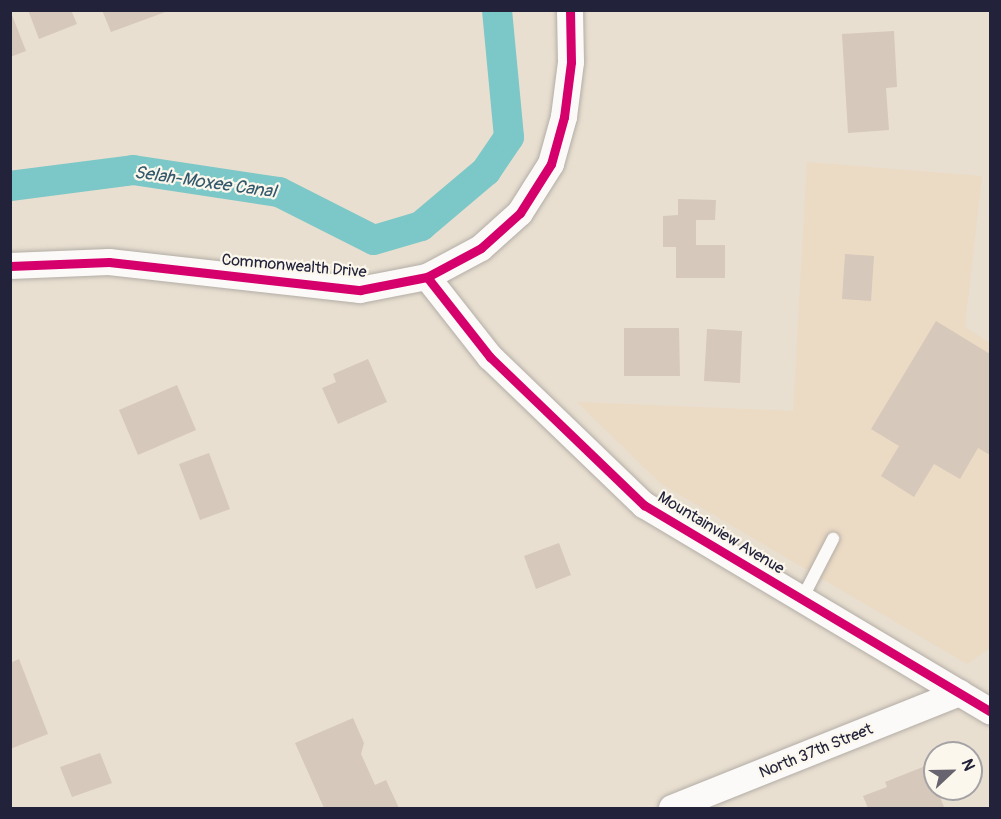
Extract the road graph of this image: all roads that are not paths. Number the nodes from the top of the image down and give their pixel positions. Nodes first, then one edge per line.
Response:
1 (570, 10) edge
2 (10, 266) edge
3 (427, 277) junction
4 (833, 538) dead end
5 (802, 599) junction
6 (960, 693) junction
7 (990, 711) edge
8 (672, 808) edge

1 - 3 street, Commonwealth Drive
2 - 3 street, Commonwealth Drive
3 - 5 street, Mountainview Avenue
4 - 5 lane
5 - 6 street, Mountainview Avenue
6 - 7 street, Mountainview Avenue
6 - 8 street, North 37th Street

